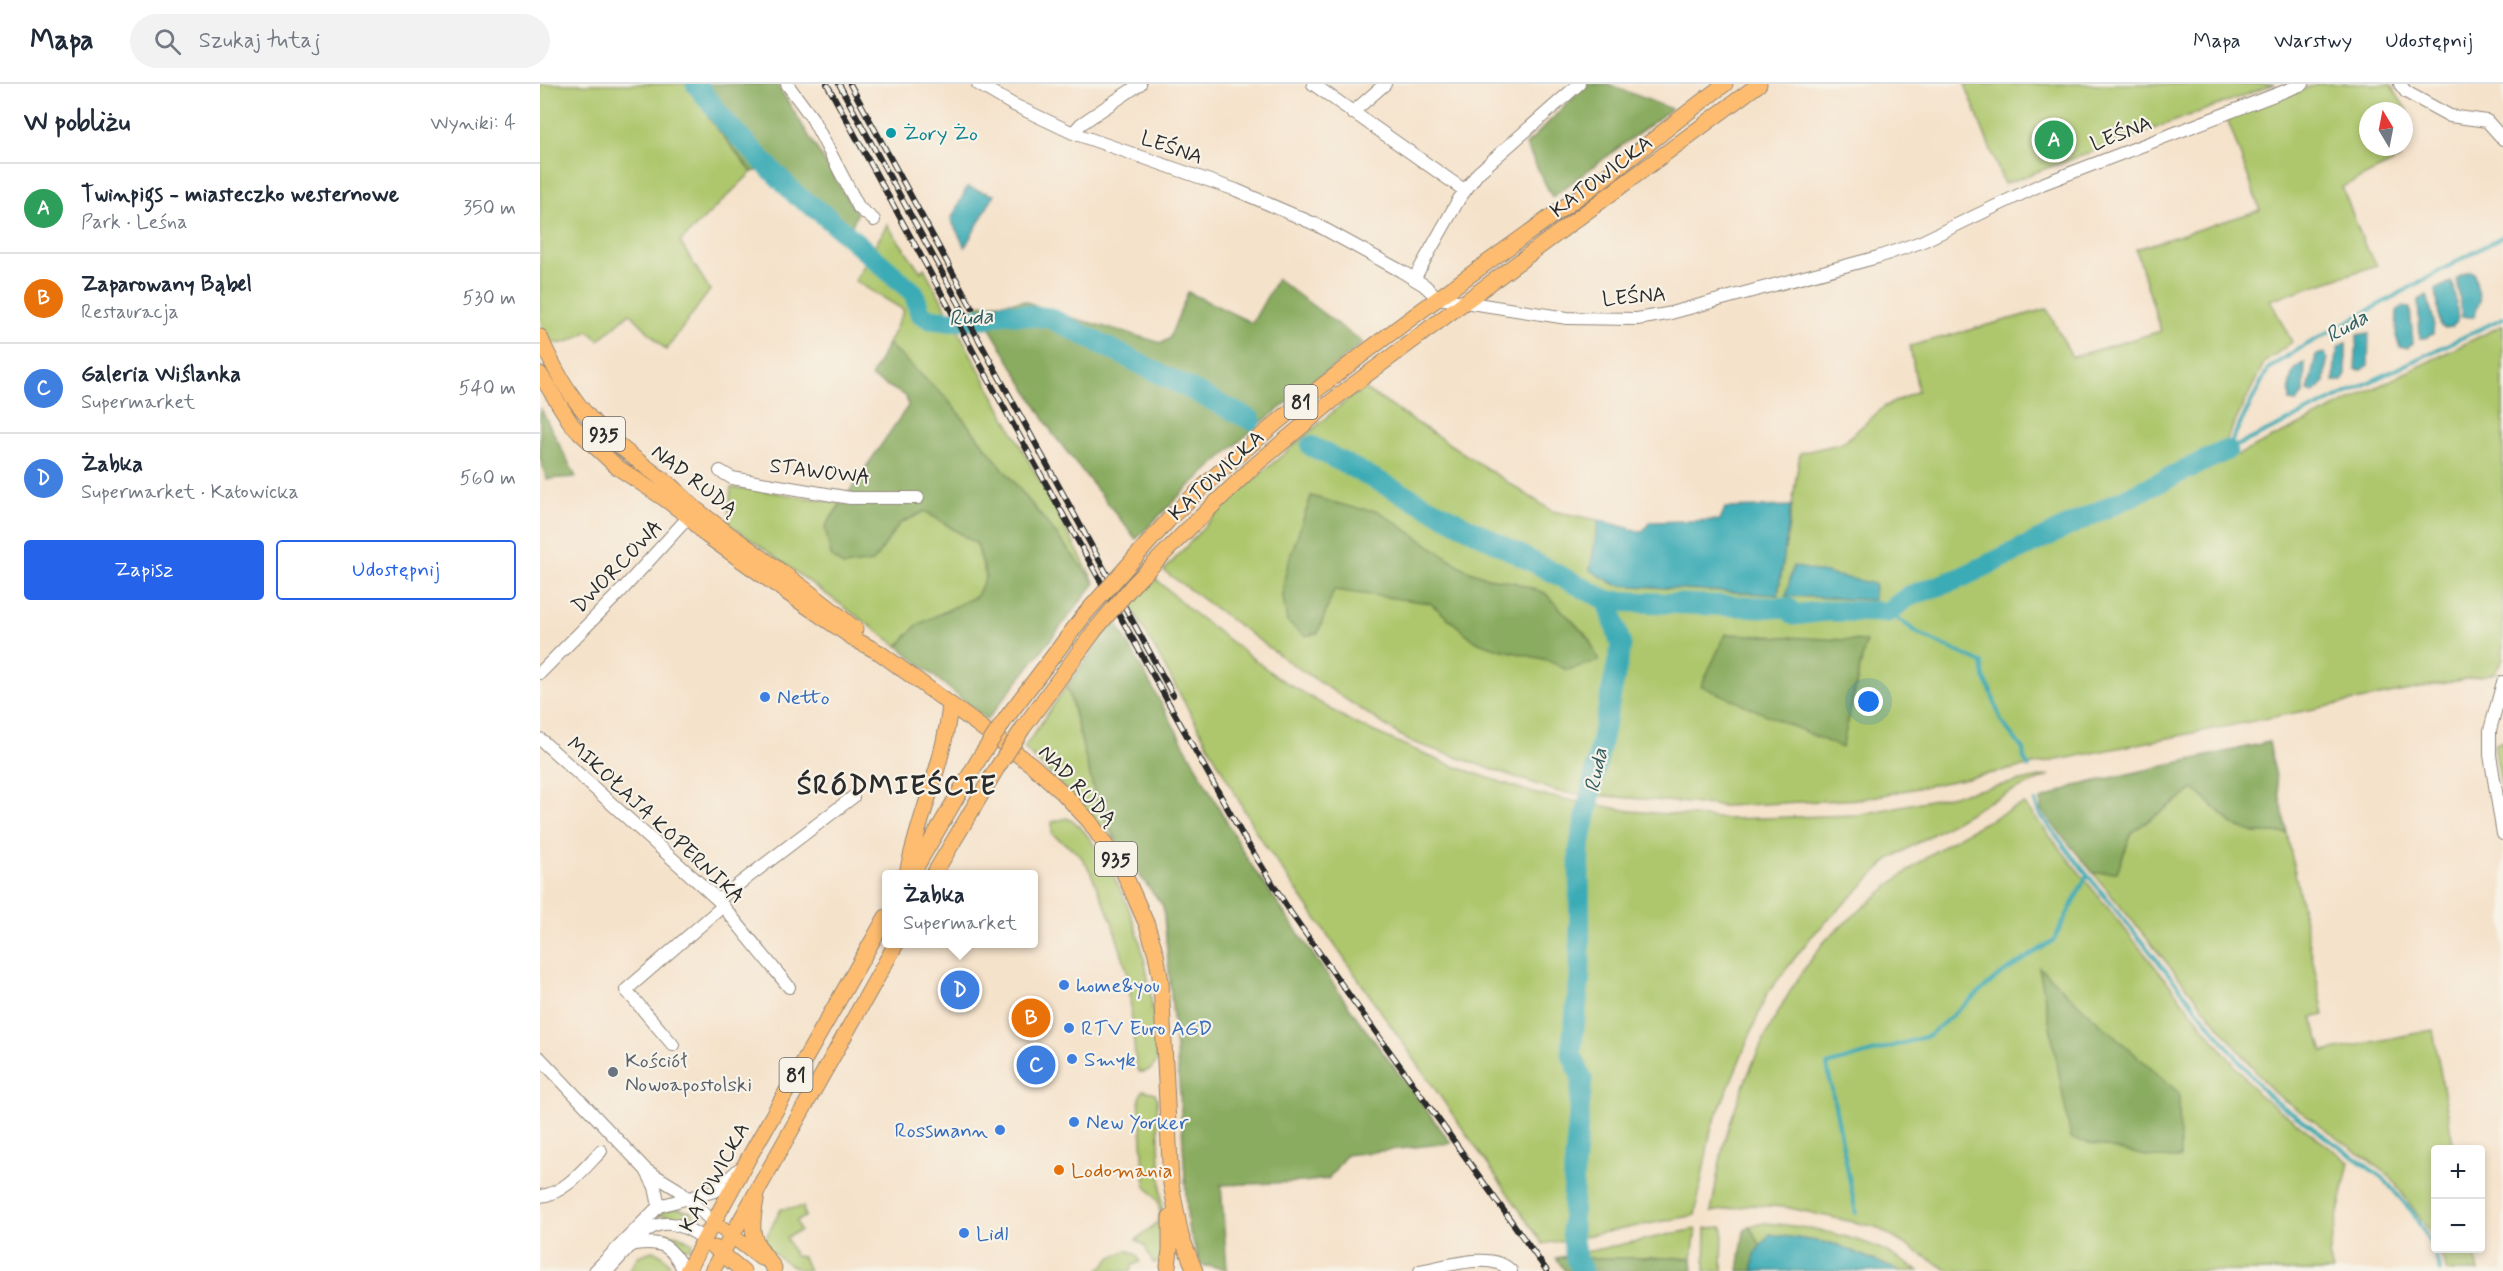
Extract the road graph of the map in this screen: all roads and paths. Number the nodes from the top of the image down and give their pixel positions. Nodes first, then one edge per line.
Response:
1 (787, 84) edge
2 (978, 84) edge
3 (1140, 84) edge
4 (1313, 84) edge
5 (1385, 84) edge
6 (1579, 84) edge
7 (1725, 84) edge
8 (1759, 84) edge
9 (2303, 84) edge
10 (2400, 84) edge
11 (1352, 113) junction
12 (1073, 134) junction
13 (2503, 138) edge
14 (1464, 190) junction
15 (874, 220) dead end
16 (1414, 279) junction
17 (1438, 298) junction
18 (1466, 302) junction
19 (540, 337) edge
20 (540, 374) edge
21 (720, 471) dead end
22 (918, 498) dead end
23 (692, 513) junction
24 (540, 673) edge
25 (2503, 682) edge
26 (950, 704) junction
27 (540, 739) edge
28 (853, 797) dead end
29 (2503, 834) edge
30 (910, 870) edge
31 (911, 870) edge
32 (936, 870) edge
33 (720, 903) junction
34 (882, 924) edge
35 (894, 948) edge
36 (789, 987) dead end
37 (673, 1045) dead end
38 (540, 1058) edge
39 (601, 1151) dead end
40 (748, 1159) junction
41 (646, 1170) junction
42 (759, 1184) junction
43 (1171, 1184) junction
44 (540, 1196) edge
45 (687, 1199) junction
46 (659, 1206) junction
47 (713, 1222) junction
48 (731, 1235) junction
49 (704, 1239) junction
50 (634, 1244) junction
51 (721, 1253) junction
52 (1162, 1268) edge
53 (776, 1269) edge
54 (595, 1271) edge
55 (607, 1271) edge
56 (685, 1271) edge
57 (712, 1271) edge
58 (743, 1271) edge
59 (1194, 1271) edge
60 (1420, 1271) edge
61 (1511, 1271) edge

1 - 15 street
2 - 12 street, LEŚNA
3 - 12 street
4 - 11 street
5 - 11 street
6 - 14 street
7 - 17 main road, KATOWICKA / 81
8 - 18 main road, KATOWICKA / 81
9 - 18 street, LEŚNA
10 - 13 street
11 - 14 street
12 - 16 street, LEŚNA
14 - 16 street
16 - 17 street, LEŚNA
17 - 18 street, LEŚNA
17 - 31 main road, KATOWICKA / 81, bridge
18 - 32 main road, KATOWICKA / 81, bridge
19 - 23 main road, NAD RUDĄ / 935
20 - 23 main road, NAD RUDĄ / 935
21 - 22 street, STAWOWA
23 - 24 street, DWORCOWA
23 - 26 main road, NAD RUDĄ / 935
25 - 29 street
26 - 30 main road
26 - 43 main road, NAD RUDĄ / 935
27 - 33 street, MIKOŁAJA KOPERNIKA
28 - 33 street
33 - 36 street, MIKOŁAJA KOPERNIKA
33 - 37 street
34 - 40 main road, KATOWICKA / 81
35 - 42 main road, KATOWICKA / 81
38 - 41 street
39 - 44 street
40 - 45 street
40 - 47 main road, KATOWICKA / 81
41 - 45 street
41 - 46 street
42 - 48 main road, KATOWICKA / 81
42 - 53 main road
43 - 52 main road, NAD RUDĄ / 935
43 - 59 main road, NAD RUDĄ / 935
45 - 46 street
45 - 47 street
46 - 54 street
47 - 48 main road
47 - 49 main road, KATOWICKA / 81
48 - 51 main road, KATOWICKA / 81
48 - 53 main road
49 - 50 street
49 - 51 main road
49 - 56 main road, KATOWICKA / 81
50 - 55 street
50 - 56 street
51 - 57 main road, KATOWICKA / 81
51 - 58 main road
52 - 59 main road, 935
60 - 61 street

